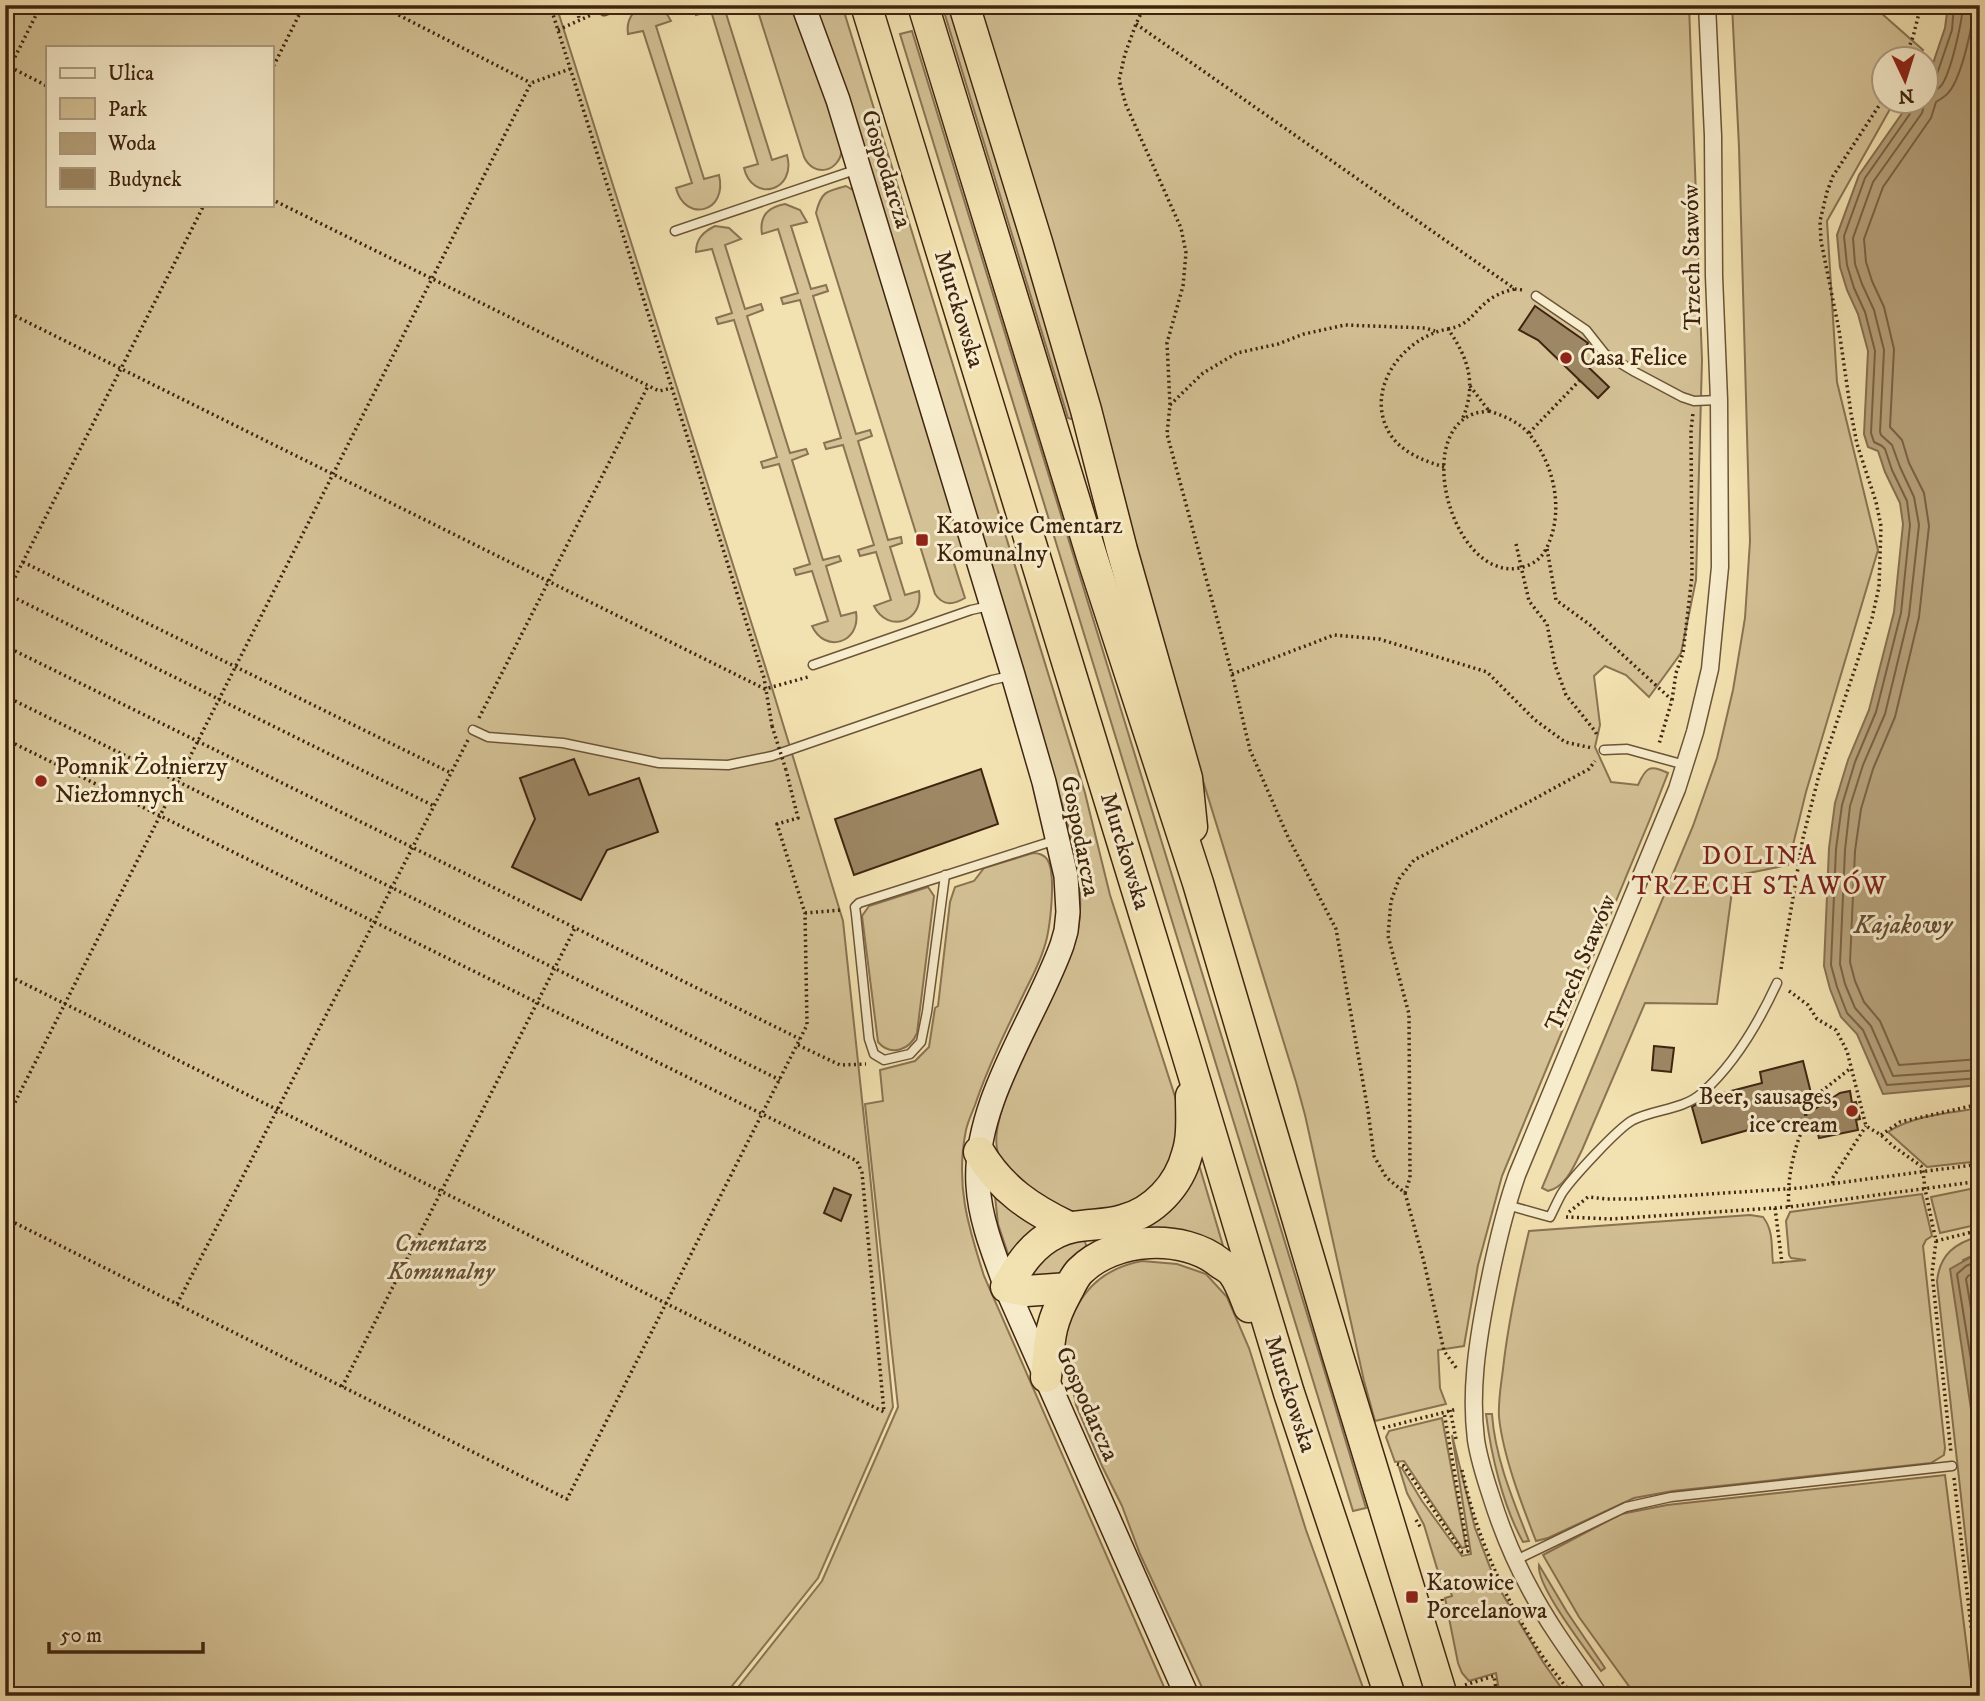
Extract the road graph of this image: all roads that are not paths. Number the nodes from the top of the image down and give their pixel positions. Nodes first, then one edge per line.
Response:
1 (621, 5) edge
2 (803, 5) edge
3 (866, 5) edge
4 (923, 5) edge
5 (964, 5) edge
6 (1707, 5) edge
7 (604, 11) road end
8 (858, 169) junction
9 (674, 231) dead end
10 (1536, 296) road end
11 (1719, 400) junction
12 (992, 606) junction
13 (813, 665) road end
14 (1013, 675) junction
15 (473, 730) road end
16 (1604, 750) road end
17 (1685, 765) junction
18 (1059, 840) junction
19 (946, 875) junction
20 (1198, 883) junction
21 (1777, 983) road end
22 (1185, 1047) junction
23 (979, 1152) junction
24 (1507, 1205) junction
25 (1069, 1227) junction
26 (1006, 1287) junction
27 (1069, 1288) junction
28 (1046, 1377) junction
29 (1289, 1394) junction
30 (1952, 1465) road end
31 (1516, 1560) junction
32 (1187, 1696) edge
33 (1390, 1696) edge
34 (1442, 1696) edge
35 (1600, 1696) edge

1 - 7 lane
2 - 8 street, Gospodarcza
3 - 22 highway, Murckowska
4 - 20 highway
5 - 20 highway
6 - 11 street, Trzech Stawów
8 - 9 lane
8 - 12 street, Gospodarcza
10 - 11 lane
11 - 17 street, Trzech Stawów
12 - 13 lane
12 - 14 street, Gospodarcza
14 - 15 lane
14 - 18 street, Gospodarcza
16 - 17 lane
17 - 24 street, Trzech Stawów
18 - 19 lane
18 - 23 street, Gospodarcza
19 - 19 lane
20 - 34 highway
21 - 24 lane
22 - 25 highway
22 - 29 highway, Murckowska
23 - 25 highway
23 - 26 street, Gospodarcza
24 - 31 street, Trzech Stawów
25 - 26 highway
26 - 27 highway
26 - 28 street, Gospodarcza
27 - 28 highway
27 - 29 highway
28 - 32 street, Gospodarcza
29 - 33 highway, Murckowska
30 - 31 lane
31 - 35 street, Trzech Stawów

